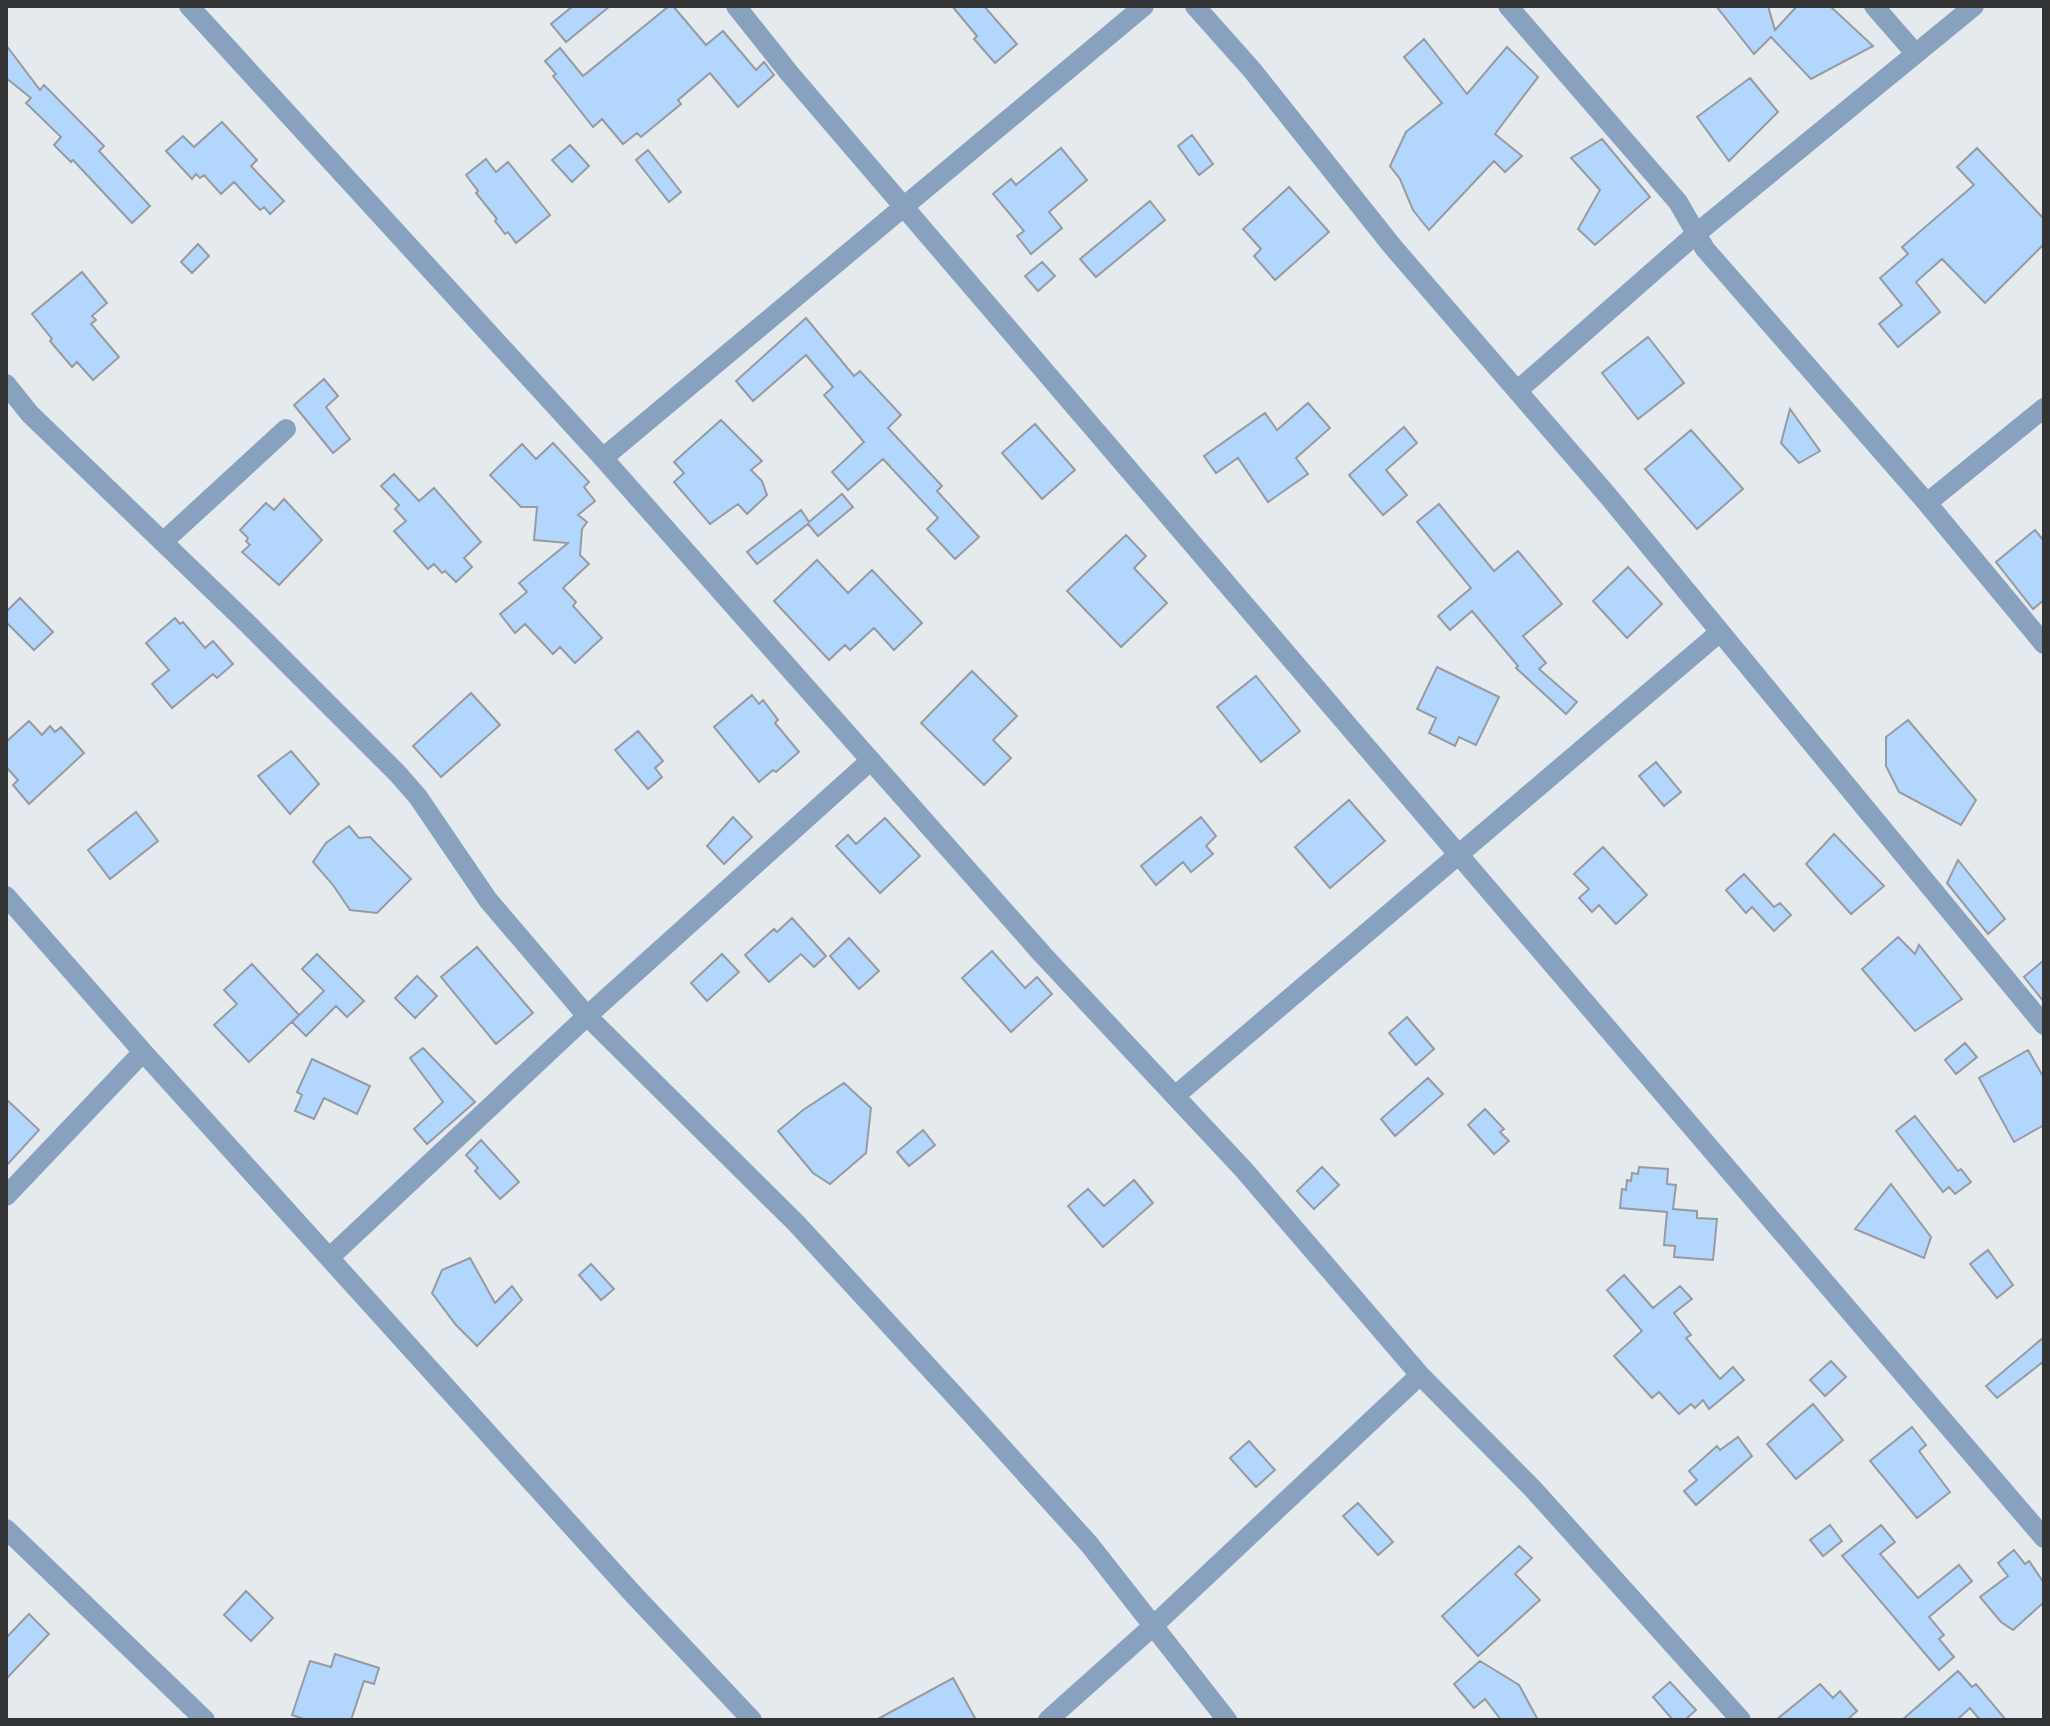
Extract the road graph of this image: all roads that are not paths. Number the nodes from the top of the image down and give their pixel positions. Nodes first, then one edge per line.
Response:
1 (189, 6) edge
2 (736, 6) edge
3 (1144, 6) edge
4 (1195, 6) edge
5 (1508, 6) edge
6 (1874, 6) edge
7 (1974, 6) edge
8 (1915, 53) junction
9 (903, 207) junction
10 (1697, 233) junction
11 (6, 384) edge
12 (1517, 391) junction
13 (2044, 408) edge
14 (286, 429) dead end
15 (603, 458) junction
16 (1927, 503) junction
17 (163, 542) junction
18 (1720, 632) junction
19 (2044, 644) edge
20 (870, 761) junction
21 (1458, 855) junction
22 (6, 896) edge
23 (587, 1016) junction
24 (2044, 1025) edge
25 (143, 1052) junction
26 (1175, 1096) junction
27 (6, 1196) edge
28 (330, 1257) junction
29 (1420, 1375) junction
30 (6, 1529) edge
31 (2044, 1538) edge
32 (1152, 1627) junction
33 (205, 1720) edge
34 (752, 1720) edge
35 (1048, 1720) edge
36 (1227, 1720) edge
37 (1741, 1720) edge

1 - 15 street
2 - 9 street
3 - 9 street
4 - 12 street
5 - 10 street
6 - 8 street
7 - 8 street
8 - 10 street
9 - 15 street
9 - 21 street
10 - 12 street
10 - 16 street
11 - 17 street
12 - 18 street
13 - 16 street
14 - 17 street
15 - 20 street
16 - 19 street
17 - 23 street
18 - 21 street
18 - 24 street
20 - 23 street
20 - 26 street
21 - 26 street
21 - 31 street
22 - 25 street
23 - 28 street
23 - 32 street
25 - 27 street
25 - 28 street
26 - 29 street
28 - 34 street
29 - 32 street
29 - 37 street
30 - 33 street
32 - 35 street
32 - 36 street

